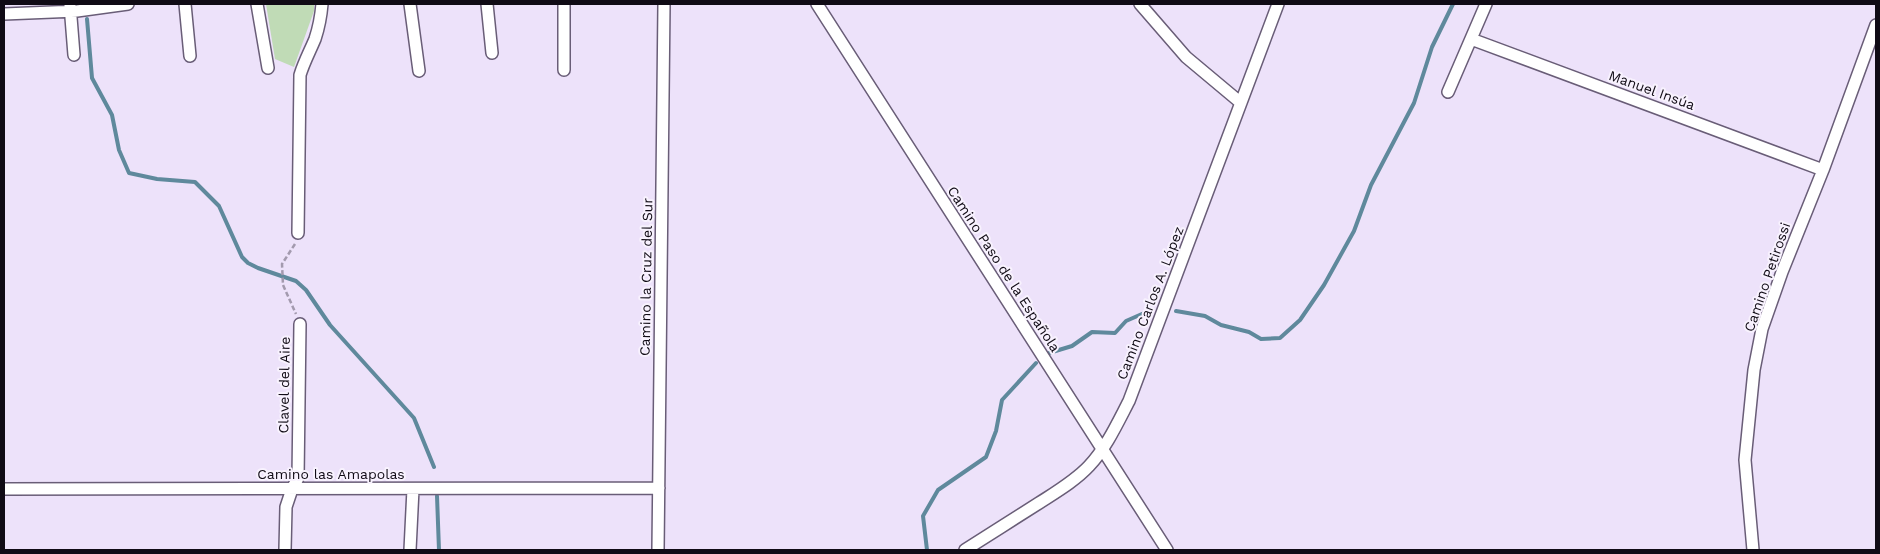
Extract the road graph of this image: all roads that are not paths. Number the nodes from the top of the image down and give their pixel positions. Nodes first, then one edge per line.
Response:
1 (128, 4) edge
2 (185, 4) edge
3 (257, 4) edge
4 (322, 4) edge
5 (410, 4) edge
6 (487, 4) edge
7 (564, 4) edge
8 (664, 4) edge
9 (817, 4) edge
10 (1140, 4) edge
11 (1278, 4) edge
12 (1486, 4) edge
13 (98, 7) edge
14 (72, 9) edge
15 (4, 14) edge
16 (1876, 25) edge
17 (1471, 39) junction
18 (492, 53) dead end
19 (74, 55) dead end
20 (190, 56) dead end
21 (268, 68) dead end
22 (564, 70) dead end
23 (419, 71) dead end
24 (1448, 92) dead end
25 (1241, 104) junction
26 (1823, 170) junction
27 (298, 233) road end
28 (300, 324) road end
29 (1102, 450) junction
30 (659, 488) junction
31 (4, 489) edge
32 (292, 489) junction
33 (413, 489) junction
34 (285, 550) edge
35 (410, 550) edge
36 (658, 550) edge
37 (965, 550) edge
38 (1167, 550) edge
39 (1753, 550) edge

1 - 13 street
2 - 20 street
3 - 21 street
4 - 27 street
5 - 23 street
6 - 18 street
7 - 22 street
8 - 30 street, Camino la Cruz del Sur
9 - 29 street, Camino Paso de la Española
10 - 25 street
11 - 25 street, Camino Carlos A. López
12 - 17 street
13 - 14 street
14 - 15 street
14 - 19 street
16 - 26 street, Camino Petirossi
17 - 24 street
17 - 26 street, Manuel Insúa
25 - 29 street, Camino Carlos A. López
26 - 39 street, Camino Petirossi
28 - 32 street, Clavel del Aire
29 - 37 street, Camino Carlos A. López
29 - 38 street, Camino Paso de la Española
30 - 33 street, Camino las Amapolas
30 - 36 street, Camino la Cruz del Sur
31 - 32 street, Camino las Amapolas
32 - 33 street, Camino las Amapolas
32 - 34 street, Clavel del Aire
33 - 35 street

